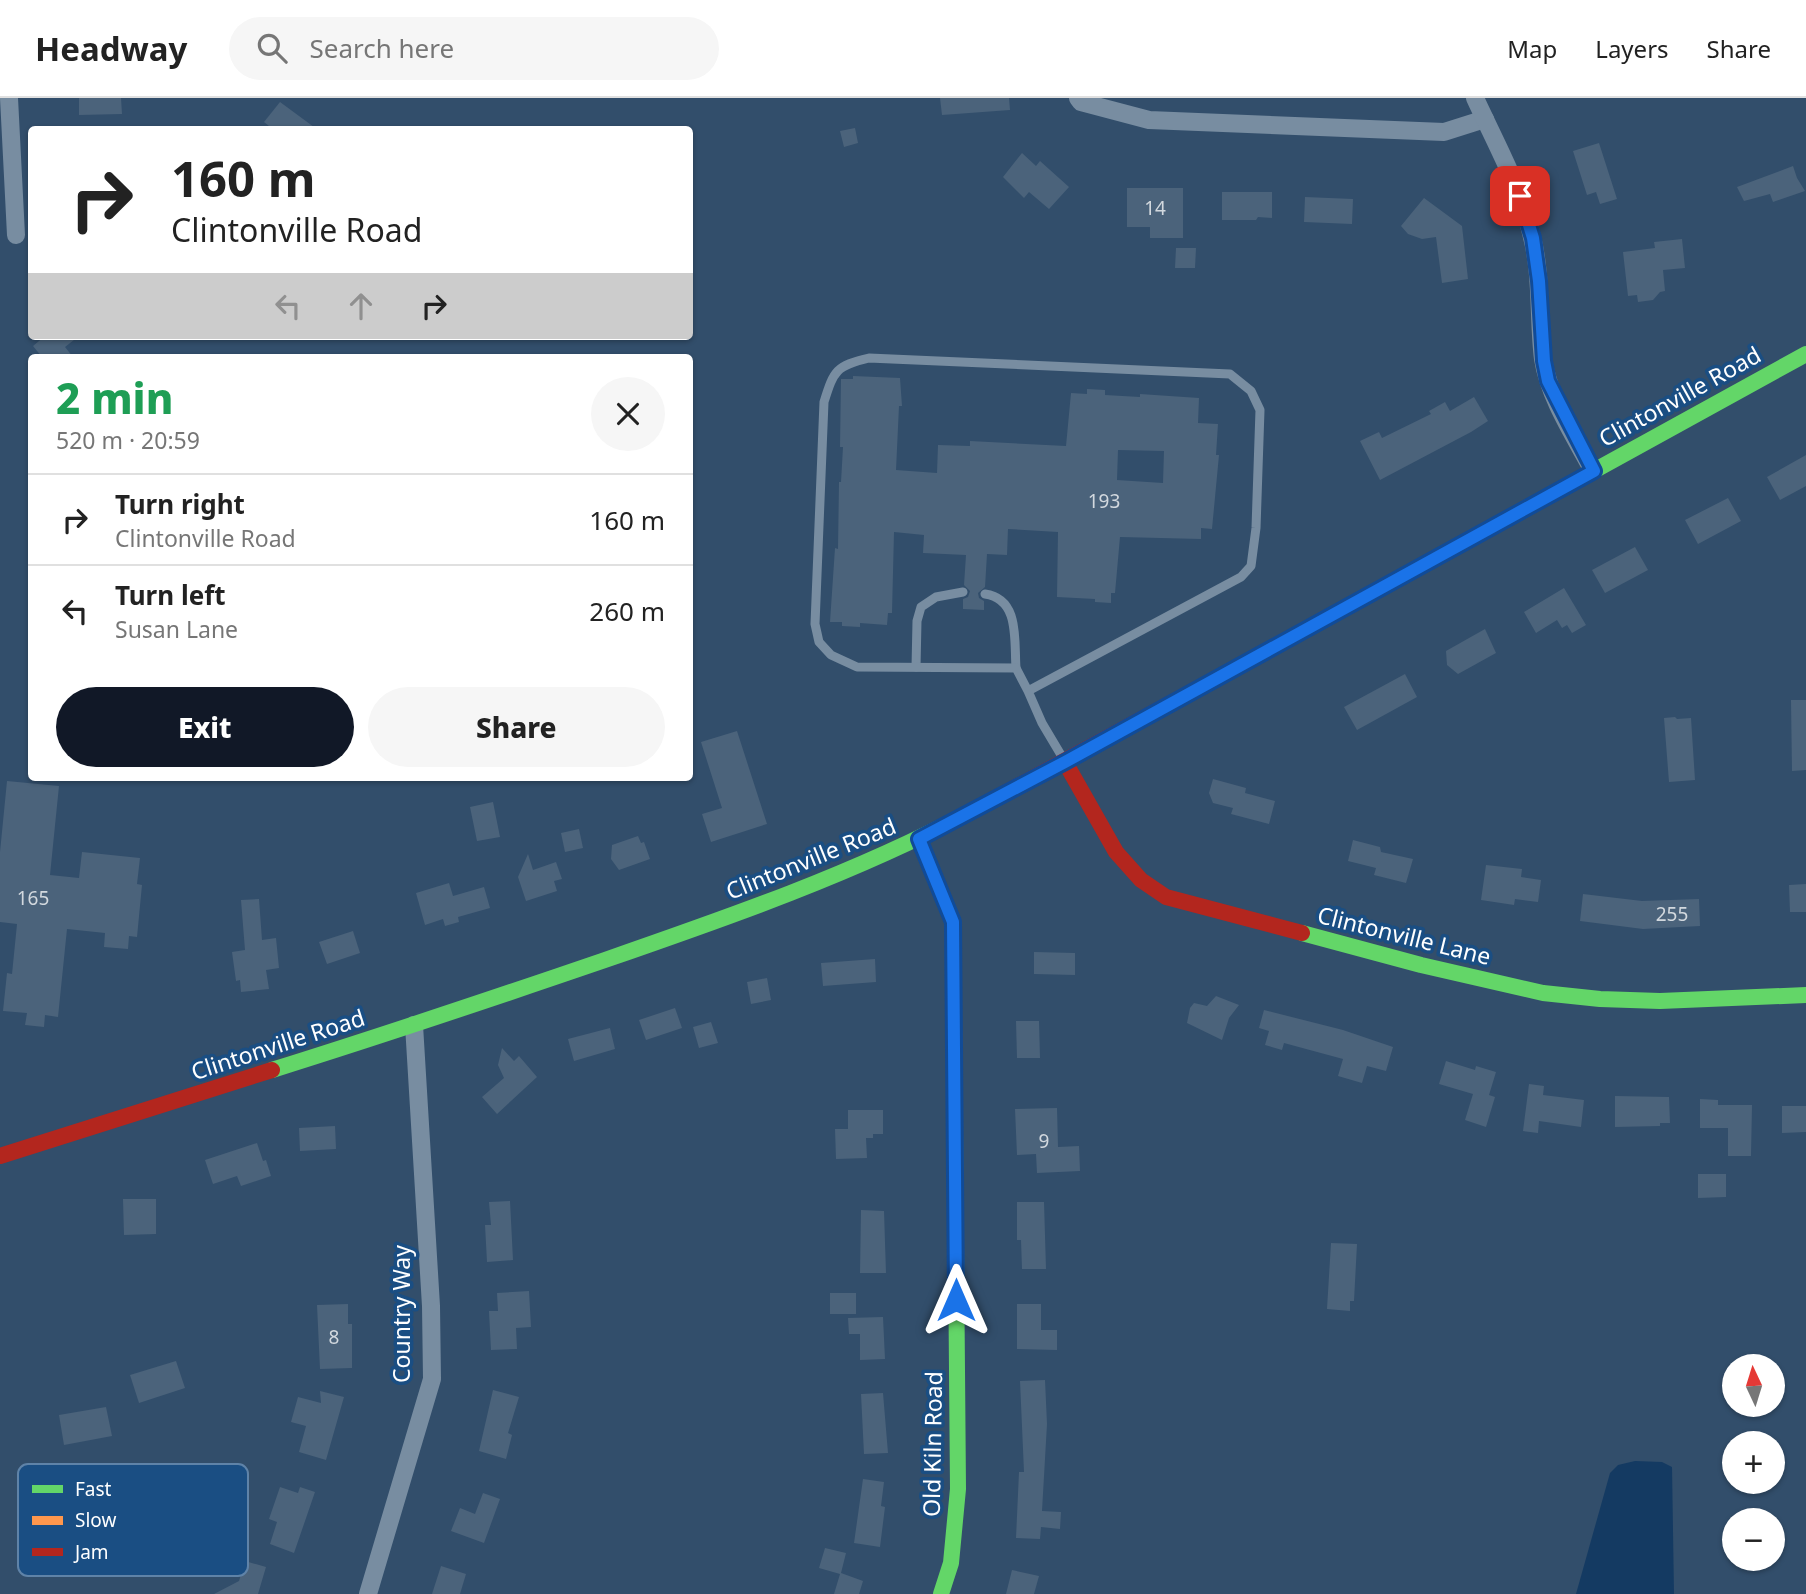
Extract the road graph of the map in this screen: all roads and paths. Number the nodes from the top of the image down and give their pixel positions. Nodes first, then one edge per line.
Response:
1 (9, 98) edge
2 (1078, 98) edge
3 (1475, 98) edge
4 (1485, 119) junction
5 (16, 235) dead end
6 (1806, 354) edge
7 (1594, 471) junction
8 (963, 592) dead end
9 (985, 594) dead end
10 (916, 667) junction
11 (1016, 668) junction
12 (1028, 691) junction
13 (1065, 762) junction
14 (919, 839) junction
15 (1806, 995) edge
16 (414, 1026) junction
17 (0, 1156) edge
18 (368, 1594) edge
19 (941, 1594) edge

1 - 5 street
2 - 4 street
3 - 4 street
4 - 7 street
6 - 7 main road, Clintonville Road
7 - 13 main road, Clintonville Road
8 - 10 lane
9 - 11 lane
10 - 11 lane
10 - 12 lane
11 - 12 lane
12 - 13 lane
13 - 14 main road, Clintonville Road
13 - 15 main road, Clintonville Lane
14 - 16 main road, Clintonville Road
14 - 19 main road, Old Kiln Road
16 - 17 main road, Clintonville Road
16 - 18 street, Country Way

